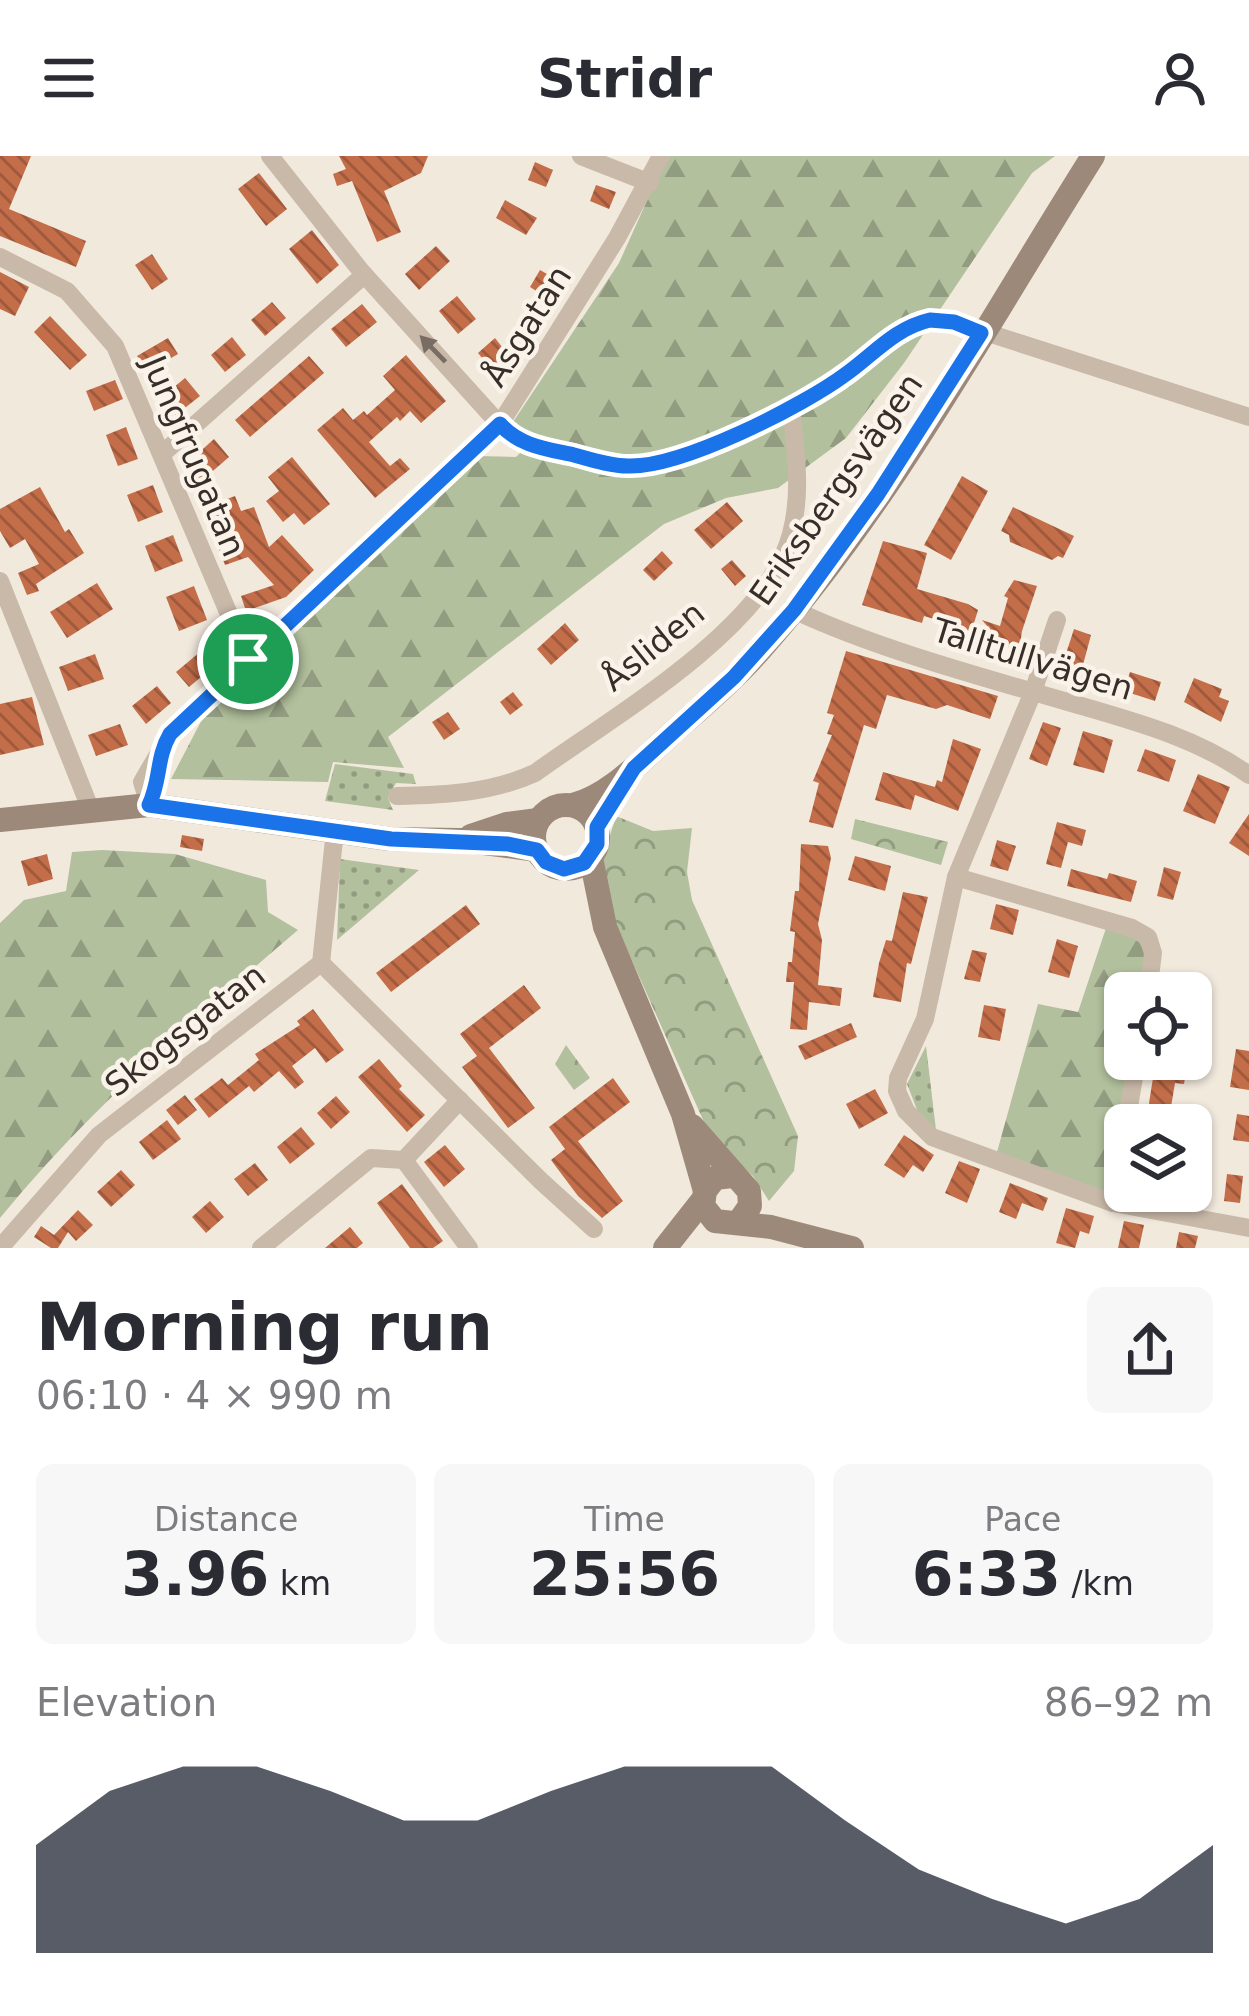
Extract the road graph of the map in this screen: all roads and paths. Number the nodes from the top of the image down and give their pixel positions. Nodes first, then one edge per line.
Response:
1 (270, 156) edge
2 (581, 156) edge
3 (662, 156) edge
4 (1093, 156) edge
5 (650, 183) junction
6 (0, 257) edge
7 (364, 275) junction
8 (981, 333) junction
9 (791, 410) junction
10 (1249, 417) edge
11 (500, 424) junction
12 (162, 454) junction
13 (0, 581) edge
14 (794, 610) junction
15 (1058, 620) dead end
16 (248, 659) junction
17 (1033, 692) junction
18 (634, 768) junction
19 (1249, 775) edge
20 (397, 796) dead end
21 (149, 805) junction
22 (572, 805) junction
23 (90, 808) junction
24 (0, 820) edge
25 (538, 820) junction
26 (597, 827) junction
27 (335, 830) junction
28 (460, 840) junction
29 (537, 850) junction
30 (591, 858) junction
31 (564, 869) junction
32 (956, 877) junction
33 (605, 927) junction
34 (321, 963) junction
35 (1151, 972) edge
36 (460, 1100) junction
37 (683, 1114) junction
38 (404, 1160) junction
39 (732, 1176) junction
40 (704, 1196) junction
41 (751, 1199) junction
42 (1104, 1200) edge
43 (1162, 1212) edge
44 (730, 1224) junction
45 (594, 1228) dead end
46 (1249, 1228) edge
47 (814, 1236) junction
48 (0, 1247) edge
49 (261, 1248) edge
50 (469, 1248) edge
51 (665, 1248) edge
52 (681, 1248) edge
53 (852, 1248) edge

1 - 7 street
2 - 5 street
3 - 5 street, Åsgatan
4 - 8 main road, Eriksbergsvägen
5 - 11 street, Åsgatan
6 - 12 street, Jungfrugatan
11 -> 7 street
7 - 12 street
8 - 9 street
8 - 10 street
8 - 14 main road, Eriksbergsvägen
9 - 11 street
9 - 20 street, Åsliden
11 - 16 street, Åsgatan
12 - 16 street, Jungfrugatan
13 - 23 street
14 - 17 street, Talltullvägen
14 - 18 main road, Eriksbergsvägen
15 - 17 street
16 - 21 street, Åsgatan
17 - 19 street, Talltullvägen
17 - 32 street
18 - 22 main road, Eriksbergsvägen
18 - 26 main road, Eriksbergsvägen
21 - 23 main road
21 - 27 main road
22 - 25 main road
22 - 26 main road
23 - 24 main road
25 - 28 main road
25 - 29 main road
26 - 30 main road
27 - 28 main road
27 - 34 street
28 - 29 main road
29 - 31 main road
30 - 31 main road
30 - 33 main road
31 - 33 main road
32 - 35 street
32 - 42 street
33 - 37 main road
34 - 36 street
34 - 48 street, Skogsgatan
36 - 38 street
36 - 45 street
37 - 39 main road
37 - 40 main road
38 - 49 street
38 - 50 street
39 - 40 main road
39 - 41 main road
40 - 44 main road
40 - 51 main road
41 - 44 main road
41 - 47 main road
43 - 46 street
44 - 47 main road
44 - 52 main road
47 - 53 main road

